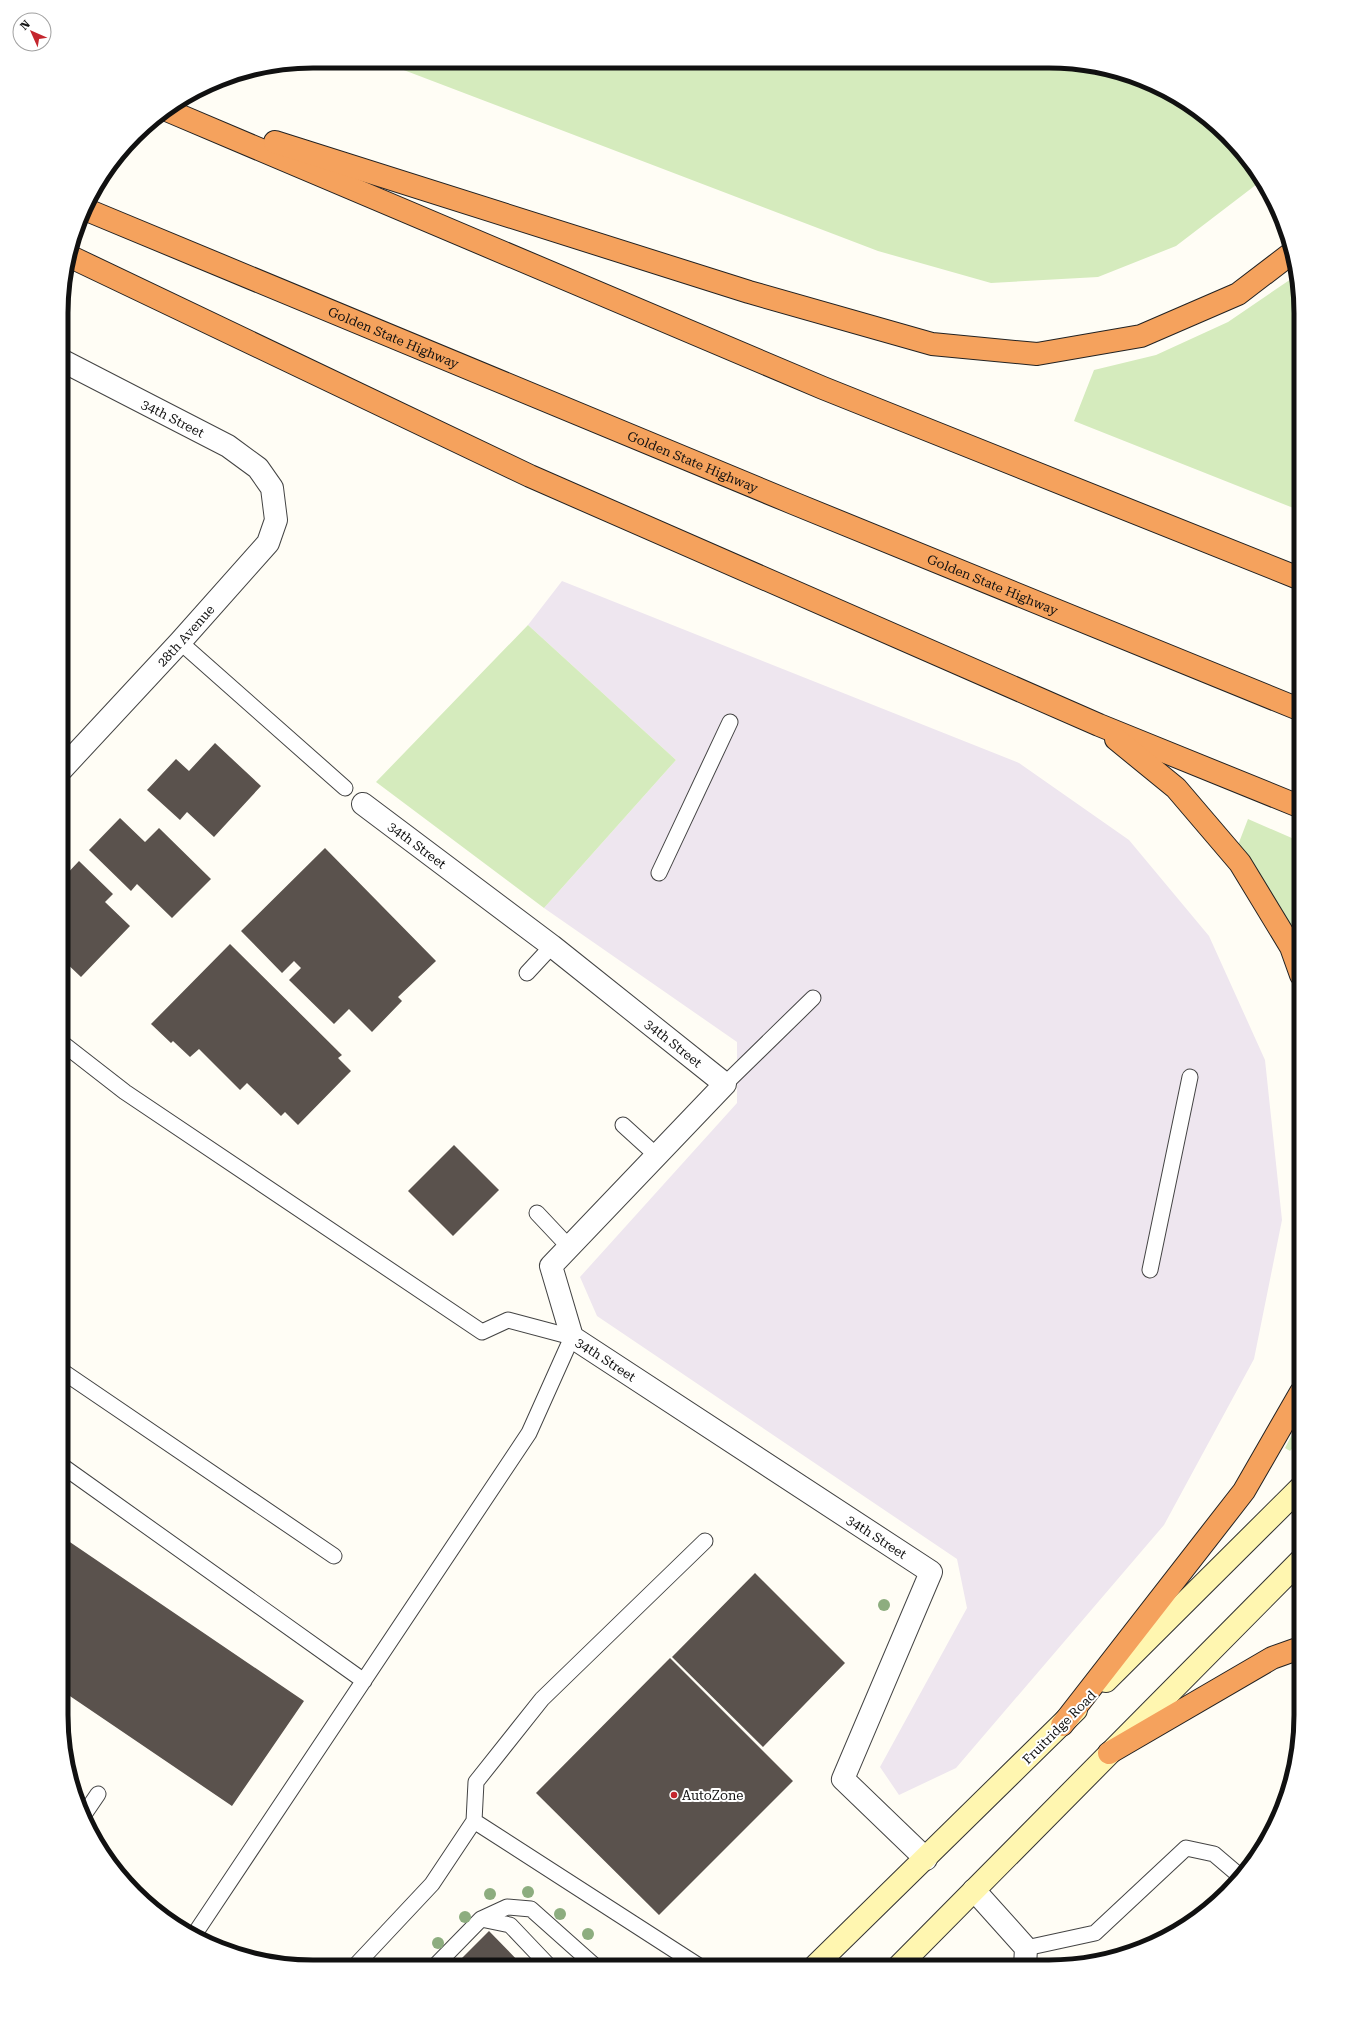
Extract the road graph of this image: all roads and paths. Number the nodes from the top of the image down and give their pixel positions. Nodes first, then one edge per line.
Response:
1 (174, 111) edge
2 (174, 112) edge
3 (90, 211) edge
4 (1287, 256) edge
5 (74, 259) edge
6 (68, 364) edge
7 (272, 488) joint
8 (1294, 576) edge
9 (180, 642) junction
10 (1294, 707) edge
11 (730, 722) dead end
12 (1099, 725) junction
13 (68, 763) edge
14 (345, 788) dead end
15 (363, 804) dead end
16 (1294, 804) edge
17 (659, 873) dead end
18 (552, 946) junction
19 (1294, 955) edge
20 (527, 973) dead end
21 (813, 998) dead end
22 (68, 1048) edge
23 (1190, 1077) dead end
24 (725, 1084) junction
25 (623, 1125) dead end
26 (656, 1155) junction
27 (537, 1213) dead end
28 (568, 1247) junction
29 (1150, 1270) dead end
30 (572, 1337) junction
31 (68, 1375) edge
32 (1294, 1404) edge
33 (68, 1470) edge
34 (1294, 1493) edge
35 (705, 1541) dead end
36 (334, 1556) dead end
37 (1294, 1566) edge
38 (1294, 1650) edge
39 (364, 1681) junction
40 (1062, 1724) junction
41 (1108, 1753) junction
42 (98, 1794) dead end
43 (87, 1810) edge
44 (474, 1822) junction
45 (926, 1859) junction
46 (1236, 1872) edge
47 (974, 1890) junction
48 (481, 1919) junction
49 (197, 1930) edge
50 (1025, 1957) edge
51 (361, 1960) edge
52 (441, 1960) edge
53 (543, 1960) edge
54 (588, 1960) edge
55 (690, 1960) edge
56 (821, 1960) edge
57 (905, 1960) edge

1 - 4 highway
2 - 8 highway
3 - 10 highway, Golden State Highway
5 - 12 highway
6 - 7 street, 34th Street
7 - 9 street, 28th Avenue
9 - 13 street, 28th Avenue
9 - 14 lane
11 - 17 lane
12 - 16 highway
12 - 19 highway
15 - 18 street, 34th Street
18 - 20 lane
18 - 24 street, 34th Street
21 - 24 lane
22 - 30 lane
23 - 29 lane
24 - 26 street, 34th Street
25 - 26 lane
26 - 28 street, 34th Street
27 - 28 lane
28 - 30 street, 34th Street
30 - 39 lane
30 - 45 street, 34th Street
31 - 36 lane
32 - 40 highway
33 - 39 lane
34 - 40 main road, Fruitridge Road
35 - 44 lane
37 - 41 main road
38 - 41 highway
39 - 49 lane
40 - 45 main road, Fruitridge Road
41 - 47 main road
42 - 43 lane
44 - 51 lane
44 - 55 lane
45 - 56 main road, Fruitridge Road
46 - 50 lane
47 - 50 street
47 - 57 main road
48 - 52 lane
48 - 53 lane
48 - 54 lane

